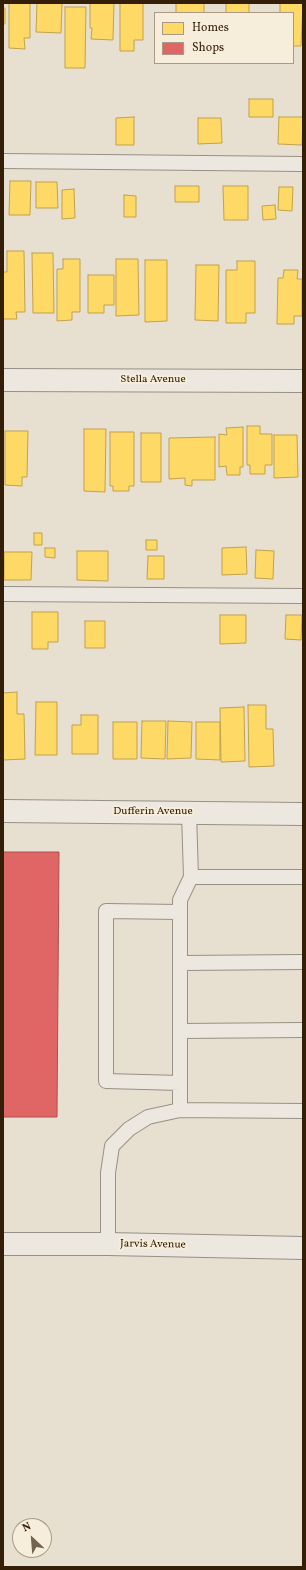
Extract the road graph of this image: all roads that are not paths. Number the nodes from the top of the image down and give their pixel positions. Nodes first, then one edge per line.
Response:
1 (3, 161) edge
2 (303, 164) edge
3 (3, 380) edge
4 (303, 381) edge
5 (3, 594) edge
6 (303, 596) edge
7 (3, 811) edge
8 (189, 813) junction
9 (303, 814) edge
10 (191, 877) junction
11 (303, 877) edge
12 (180, 912) junction
13 (303, 962) edge
14 (180, 963) junction
15 (303, 1030) edge
16 (180, 1031) junction
17 (180, 1083) junction
18 (180, 1110) junction
19 (303, 1111) edge
20 (3, 1244) edge
21 (108, 1244) junction
22 (303, 1248) edge

1 - 2 lane
3 - 4 street, Stella Avenue
5 - 6 lane
7 - 8 street, Dufferin Avenue
8 - 9 street, Dufferin Avenue
8 - 10 lane
10 - 11 lane
10 - 12 lane
12 - 14 lane
12 - 17 lane
13 - 14 lane
14 - 16 lane
15 - 16 lane
16 - 17 lane
17 - 18 lane
18 - 19 lane
18 - 21 lane
20 - 21 street, Jarvis Avenue
21 - 22 street, Jarvis Avenue

